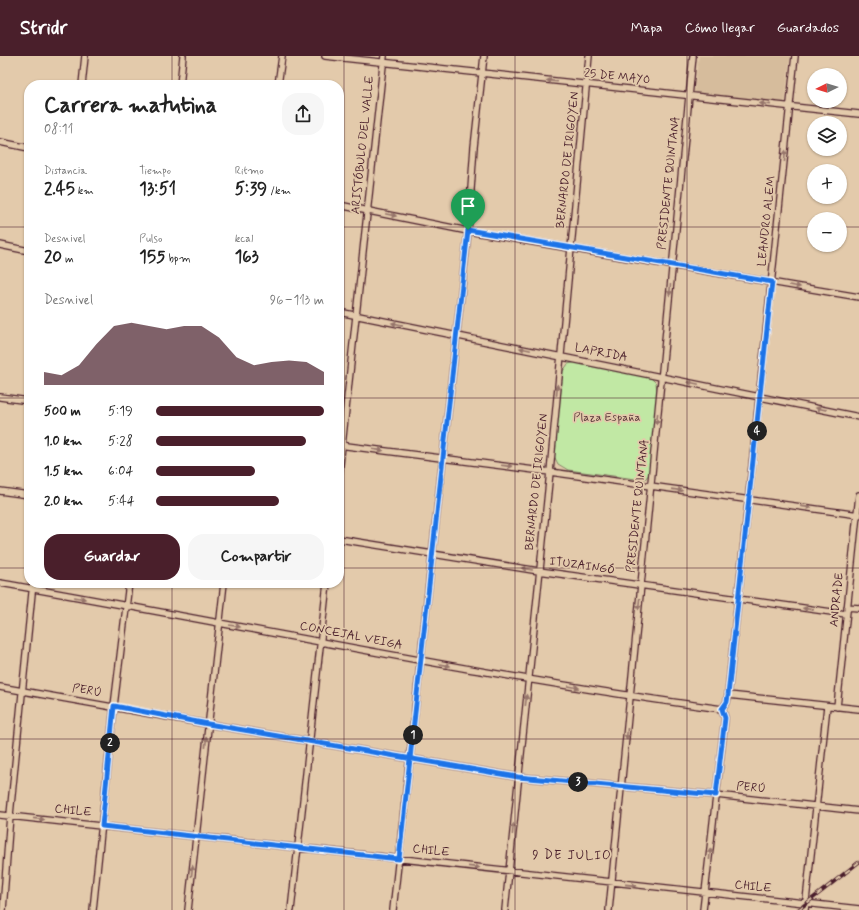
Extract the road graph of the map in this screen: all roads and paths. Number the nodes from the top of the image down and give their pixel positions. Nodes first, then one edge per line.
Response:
1 (85, 56) edge
2 (184, 56) edge
3 (282, 56) edge
4 (325, 56) edge
5 (484, 56) edge
6 (589, 56) edge
7 (693, 56) edge
8 (795, 56) edge
9 (383, 59) edge
10 (482, 73) junction
11 (83, 80) edge
12 (181, 80) edge
13 (279, 80) edge
14 (587, 85) junction
15 (689, 96) junction
16 (790, 107) junction
17 (859, 114) edge
18 (0, 142) edge
19 (24, 147) edge
20 (344, 206) edge
21 (367, 210) junction
22 (468, 230) junction
23 (0, 245) edge
24 (571, 248) junction
25 (24, 250) edge
26 (672, 265) junction
27 (772, 282) junction
28 (859, 297) edge
29 (344, 313) edge
30 (356, 316) junction
31 (456, 335) junction
32 (560, 356) junction
33 (662, 377) junction
34 (0, 397) edge
35 (760, 397) junction
36 (24, 400) edge
37 (859, 417) edge
38 (344, 419) edge
39 (344, 445) edge
40 (442, 458) junction
41 (550, 472) junction
42 (651, 486) junction
43 (0, 491) edge
44 (24, 494) edge
45 (859, 495) edge
46 (749, 500) junction
47 (858, 514) edge
48 (344, 540) edge
49 (432, 554) junction
50 (540, 571) junction
51 (0, 583) edge
52 (24, 585) edge
53 (641, 585) junction
54 (33, 588) edge
55 (42, 588) edge
56 (128, 588) edge
57 (223, 588) edge
58 (326, 588) edge
59 (739, 599) junction
60 (126, 606) junction
61 (847, 607) junction
62 (859, 608) edge
63 (846, 614) junction
64 (219, 623) junction
65 (320, 641) junction
66 (421, 661) junction
67 (528, 679) junction
68 (0, 687) edge
69 (22, 691) junction
70 (728, 695) junction
71 (630, 696) junction
72 (114, 706) junction
73 (827, 706) junction
74 (836, 707) junction
75 (722, 709) junction
76 (859, 709) edge
77 (208, 724) junction
78 (309, 741) junction
79 (410, 758) junction
80 (518, 777) junction
81 (622, 786) junction
82 (716, 795) junction
83 (816, 806) junction
84 (859, 811) edge
85 (0, 815) edge
86 (10, 815) junction
87 (102, 826) junction
88 (196, 836) junction
89 (297, 847) junction
90 (399, 859) junction
91 (509, 871) junction
92 (612, 882) junction
93 (705, 893) junction
94 (806, 907) edge
95 (4, 910) edge
96 (93, 910) edge
97 (188, 910) edge
98 (291, 910) edge
99 (393, 910) edge
100 (505, 910) edge
101 (609, 910) edge
102 (704, 910) edge
103 (859, 910) edge

1 - 11 street
2 - 12 street
3 - 13 street
4 - 9 street, 25 DE MAYO
5 - 10 street
6 - 14 street, BERNARDO DE IRIGOYEN
7 - 15 street, PRESIDENTE QUINTANA
8 - 16 street, LEANDRO ALEM
9 - 10 street, 25 DE MAYO
9 - 21 street, ARISTÓBULO DEL VALLE
14 -> 10 street, 25 DE MAYO
10 - 22 street
14 - 15 street, 25 DE MAYO
14 - 24 street, BERNARDO DE IRIGOYEN
16 -> 15 street, 25 DE MAYO
15 - 26 street, PRESIDENTE QUINTANA
16 - 17 street, 25 DE MAYO
27 -> 16 street, LEANDRO ALEM
18 - 19 street
20 - 21 street
21 -> 22 street
21 - 30 street, ARISTÓBULO DEL VALLE
22 - 24 street
22 - 31 street
23 - 25 street
24 - 26 street
24 - 32 street, BERNARDO DE IRIGOYEN
26 - 27 street
26 -> 33 street, PRESIDENTE QUINTANA
27 -> 28 street
27 - 35 street, LEANDRO ALEM
29 - 30 street, LAPRIDA
31 -> 30 street, LAPRIDA
30 - 38 street, ARISTÓBULO DEL VALLE
32 -> 31 street, LAPRIDA
31 - 40 street
32 - 33 street, LAPRIDA
41 -> 32 street, BERNARDO DE IRIGOYEN
35 -> 33 street, LAPRIDA
33 -> 42 street, PRESIDENTE QUINTANA
34 - 36 street
37 -> 35 street, LAPRIDA
35 - 46 street, LEANDRO ALEM
39 -> 40 street
40 -> 41 street
40 - 49 street
41 - 42 street
41 - 50 street, BERNARDO DE IRIGOYEN
42 -> 46 street
42 - 53 street, PRESIDENTE QUINTANA
43 - 44 street
45 - 47 street, ANDRADE
46 -> 47 street
46 - 59 street, LEANDRO ALEM
47 - 61 street, ANDRADE
48 - 49 street, ITUZAINGÓ
50 -> 49 street, ITUZAINGÓ
49 - 66 street
50 - 53 street, ITUZAINGÓ
50 - 67 street, BERNARDO DE IRIGOYEN
51 - 52 street, CONCEJAL VEIGA
53 - 59 street, ITUZAINGÓ
53 -> 71 street, PRESIDENTE QUINTANA
54 - 69 street
55 -> 60 street, CONCEJAL VEIGA
56 - 60 street
57 - 64 street
58 - 65 street
63 -> 59 street, ITUZAINGÓ
59 - 70 street, LEANDRO ALEM
60 - 64 street, CONCEJAL VEIGA
60 - 72 street
61 - 62 street
61 - 63 street, ANDRADE
63 - 74 street, ANDRADE
64 -> 65 street, CONCEJAL VEIGA
64 - 77 street
65 - 66 street, CONCEJAL VEIGA
65 - 78 street
66 -> 67 street, CONCEJAL VEIGA
66 - 79 street
67 -> 71 street, CONCEJAL VEIGA
80 -> 67 street, BERNARDO DE IRIGOYEN
68 - 69 street, PERÚ
69 - 72 street, PERÚ
69 - 86 street
70 - 73 street
70 - 75 street, LEANDRO ALEM
71 - 75 street, CONCEJAL VEIGA
71 -> 81 street, PRESIDENTE QUINTANA
72 - 77 street, PERÚ
72 - 87 street
73 - 74 street
73 - 83 street
74 - 76 street
75 - 82 street, LEANDRO ALEM
77 - 78 street, PERÚ
88 -> 77 street
78 - 79 street, PERÚ
78 - 89 street
79 - 80 street, PERÚ
79 - 90 street
80 - 81 street, PERÚ
91 -> 80 street, BERNARDO DE IRIGOYEN
81 - 82 street, PERÚ
81 - 92 street, PRESIDENTE QUINTANA
82 - 83 street, PERÚ
93 -> 82 street, LEANDRO ALEM
83 - 84 street, PERÚ
83 - 94 street
85 - 86 street, CHILE
86 -> 87 street, CHILE
86 - 95 street
87 - 88 street, CHILE
87 - 96 street
88 - 89 street, CHILE
97 -> 88 street
89 - 90 street, CHILE
89 - 98 street
90 -> 91 street, CHILE
90 - 99 street
91 - 92 street, CHILE
91 - 100 street, BERNARDO DE IRIGOYEN
92 -> 93 street, CHILE
92 - 101 street, PRESIDENTE QUINTANA
93 - 94 street, CHILE
93 - 102 street, LEANDRO ALEM
94 - 103 street, CHILE

